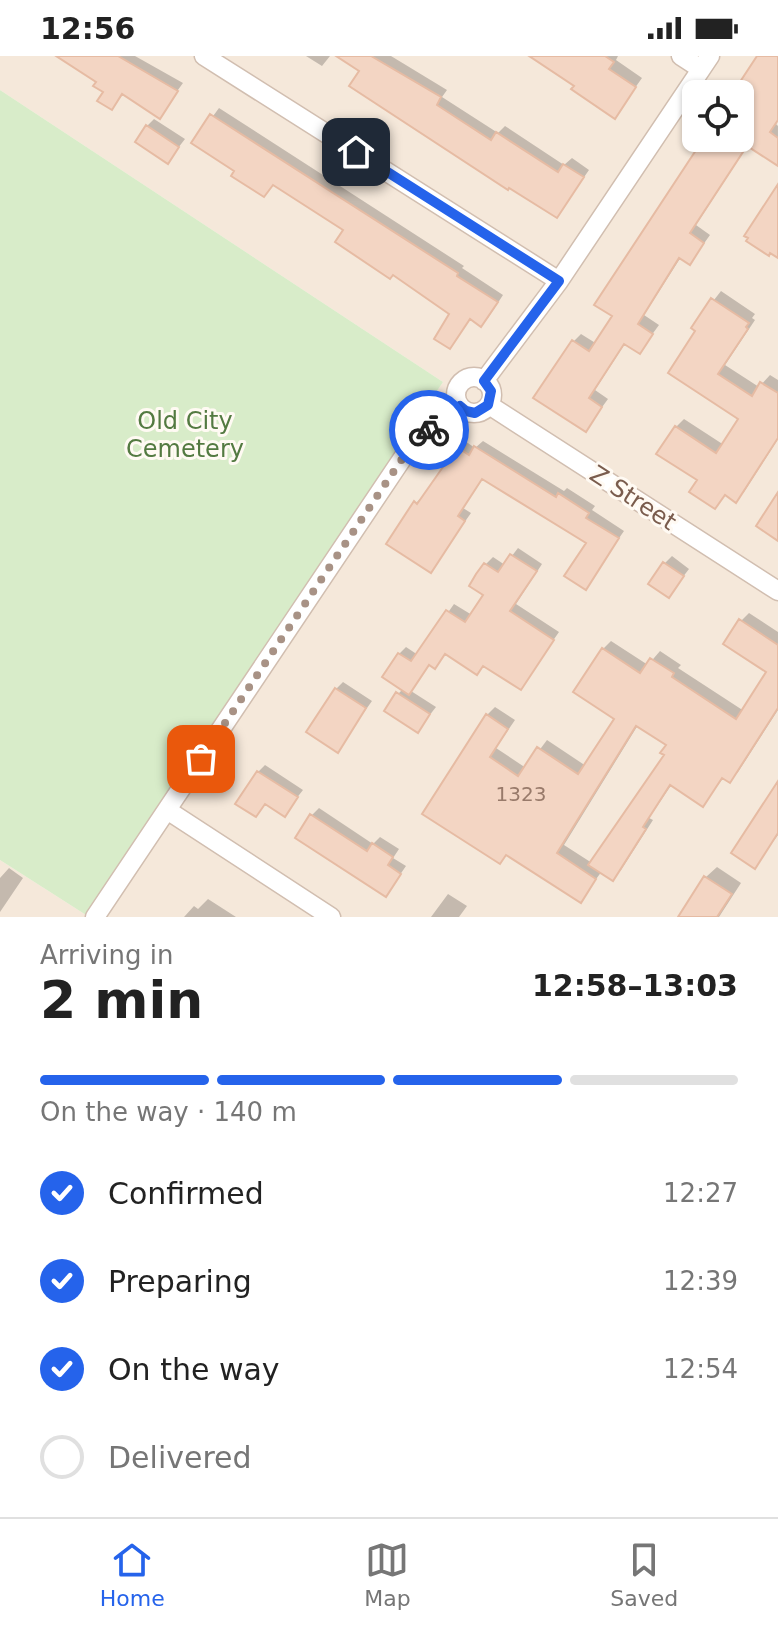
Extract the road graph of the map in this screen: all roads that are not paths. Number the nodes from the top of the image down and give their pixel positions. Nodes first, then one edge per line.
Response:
1 (204, 56) edge
2 (681, 56) edge
3 (706, 62) edge
4 (559, 281) junction
5 (484, 381) junction
6 (489, 405) junction
7 (460, 406) junction
8 (778, 591) edge
9 (167, 810) junction
10 (95, 917) edge
11 (331, 917) edge

1 - 4 street
2 - 3 street
3 - 4 street
4 - 5 street
5 - 6 street
5 - 7 street
6 - 7 street
6 - 8 street, Z Street
7 - 9 street
9 - 10 street
9 - 11 street

